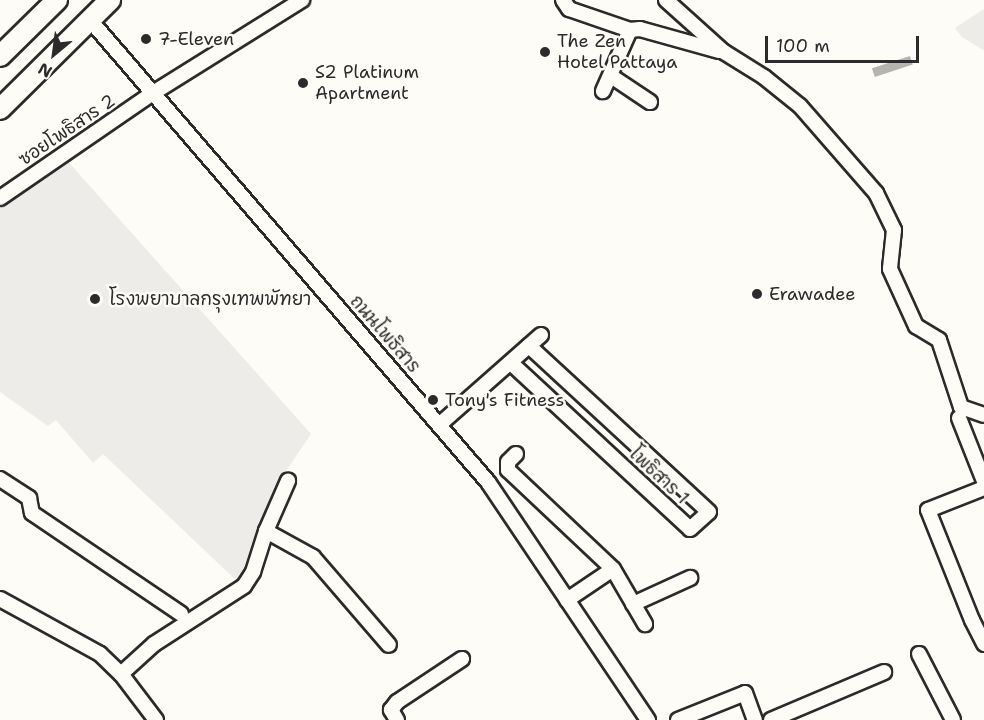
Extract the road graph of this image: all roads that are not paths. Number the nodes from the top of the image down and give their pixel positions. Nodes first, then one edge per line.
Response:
1 (57, 0) edge
2 (110, 0) edge
3 (302, 0) edge
4 (563, 0) edge
5 (666, 0) edge
6 (90, 20) junction
7 (630, 30) junction
8 (724, 52) junction
9 (0, 56) edge
10 (611, 76) junction
11 (603, 91) dead end
12 (153, 93) junction
13 (650, 102) dead end
14 (0, 109) edge
15 (0, 198) edge
16 (541, 335) dead end
17 (529, 346) junction
18 (511, 363) junction
19 (984, 415) edge
20 (958, 418) dead end
21 (439, 425) junction
22 (516, 454) dead end
23 (0, 479) edge
24 (288, 481) dead end
25 (984, 481) edge
26 (984, 488) edge
27 (266, 531) junction
28 (613, 569) junction
29 (690, 578) dead end
30 (0, 599) edge
31 (567, 600) junction
32 (633, 604) junction
33 (181, 614) dead end
34 (645, 624) dead end
35 (984, 644) edge
36 (389, 645) dead end
37 (919, 654) dead end
38 (462, 659) dead end
39 (884, 672) dead end
40 (121, 674) junction
41 (156, 720) edge
42 (397, 720) edge
43 (648, 720) edge
44 (678, 720) edge
45 (755, 720) edge
46 (771, 720) edge
47 (953, 720) edge

1 - 9 highway
2 - 6 highway
3 - 12 street, ซอยโพธิสาร 2
4 - 7 street
5 - 8 street
6 - 12 street, ถนนโพธิสาร
6 - 14 highway
7 - 8 street
7 - 10 street
8 - 19 street
10 - 11 street
10 - 13 street
12 - 15 street, ซอยโพธิสาร 2
12 - 21 street, ถนนโพธิสาร
16 - 17 street
17 - 18 street
17 - 18 street, โพธิสาร 1
18 - 21 street
20 - 25 street
21 - 31 street, ถนนโพธิสาร
22 - 28 street
23 - 33 street
24 - 27 street
26 - 35 street
27 - 36 street
27 - 40 street
28 - 31 street
28 - 32 street
29 - 32 street
30 - 40 street
31 - 43 street, ถนนโพธิสาร
32 - 34 street
37 - 47 street
38 - 42 street
39 - 46 street
40 - 41 street
44 - 45 street

